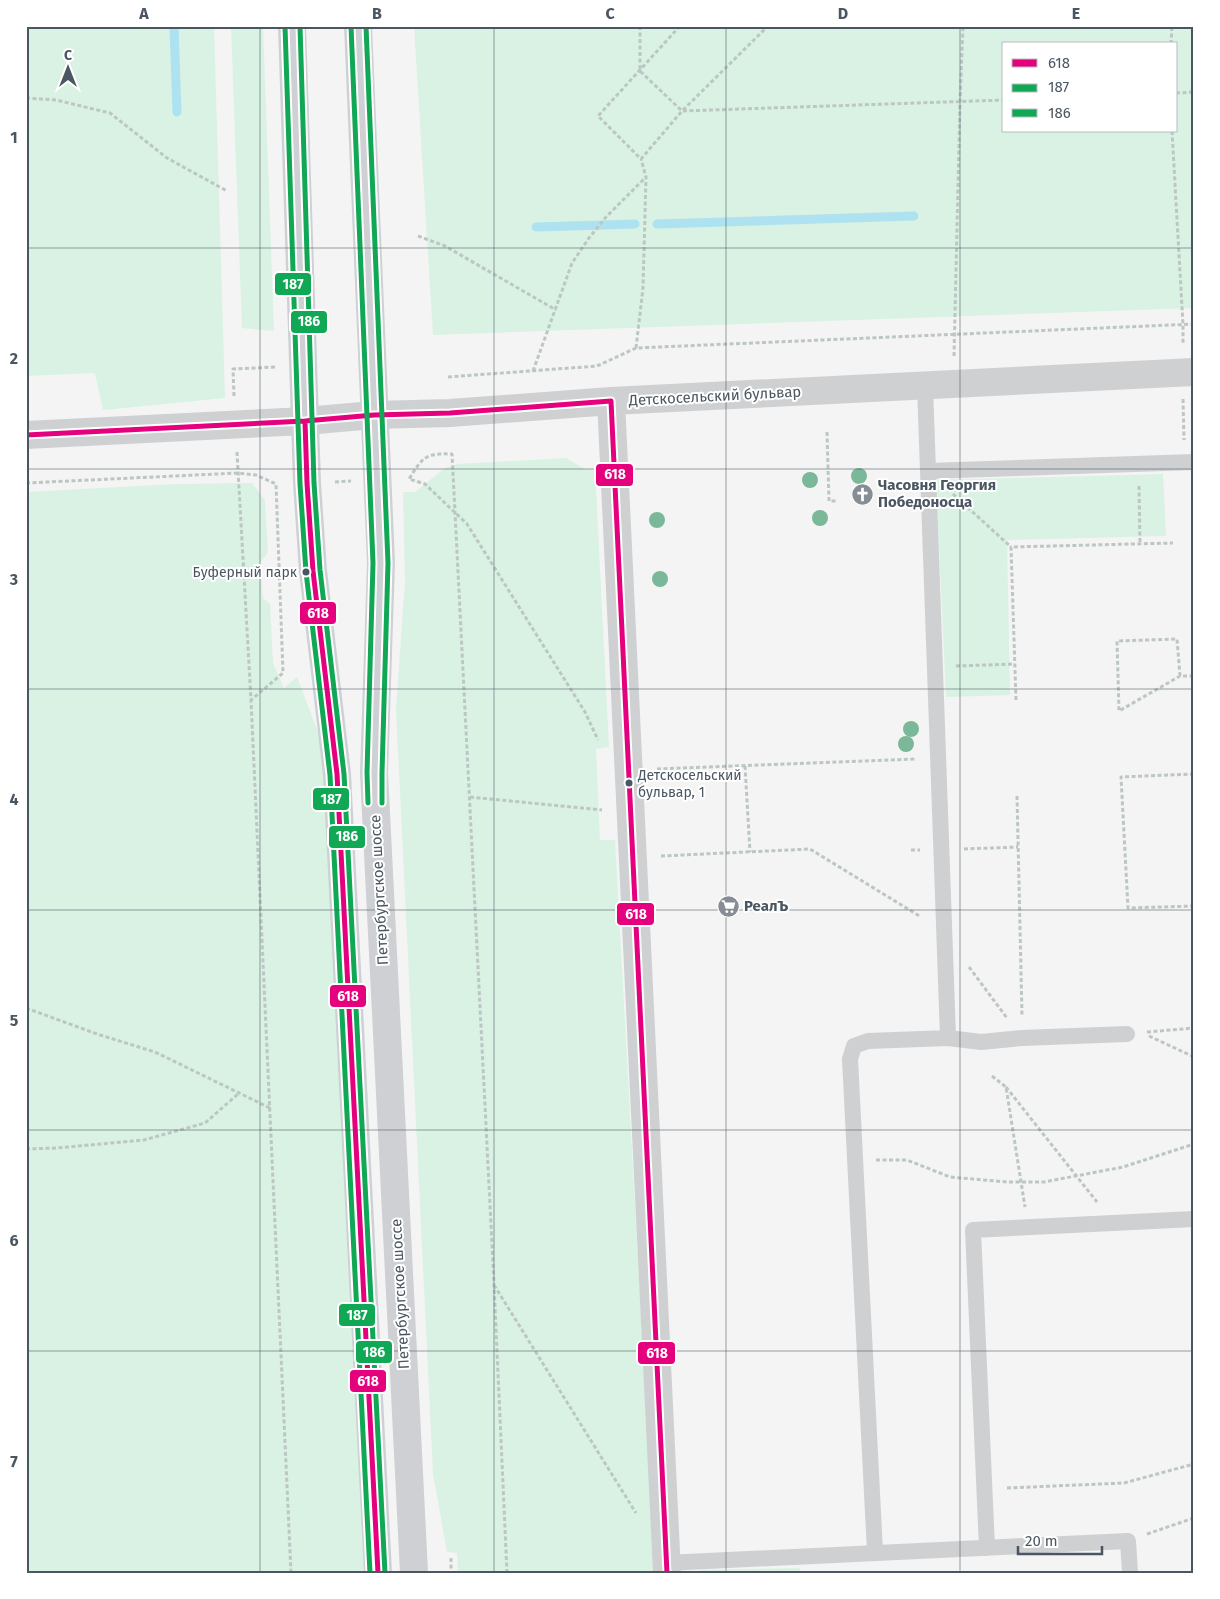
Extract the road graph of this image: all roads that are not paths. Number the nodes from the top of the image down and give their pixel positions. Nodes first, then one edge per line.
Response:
1 (292, 26) edge
2 (358, 26) edge
3 (1194, 372) edge
4 (925, 386) junction
5 (611, 401) junction
6 (374, 416) junction
7 (305, 421) junction
8 (26, 435) edge
9 (1194, 462) edge
10 (928, 471) junction
11 (1126, 1034) dead end
12 (948, 1038) junction
13 (1194, 1219) edge
14 (987, 1548) junction
15 (875, 1552) junction
16 (666, 1568) edge
17 (378, 1573) edge
18 (414, 1573) edge
19 (1130, 1573) edge

1 - 7 main road
2 - 6 main road, Петербургское шоссе
3 - 4 street, Детскосельский бульвар
4 - 5 street, Детскосельский бульвар
4 - 10 lane
5 - 6 street, Детскосельский бульвар
5 - 16 street
6 - 7 street, Детскосельский бульвар
6 - 18 main road, Петербургское шоссе
7 - 8 street, Детскосельский бульвар
7 - 17 main road
9 - 10 lane
10 - 12 lane
11 - 12 lane
12 - 15 lane
13 - 14 lane
14 - 15 lane
14 - 19 lane
15 - 16 lane

